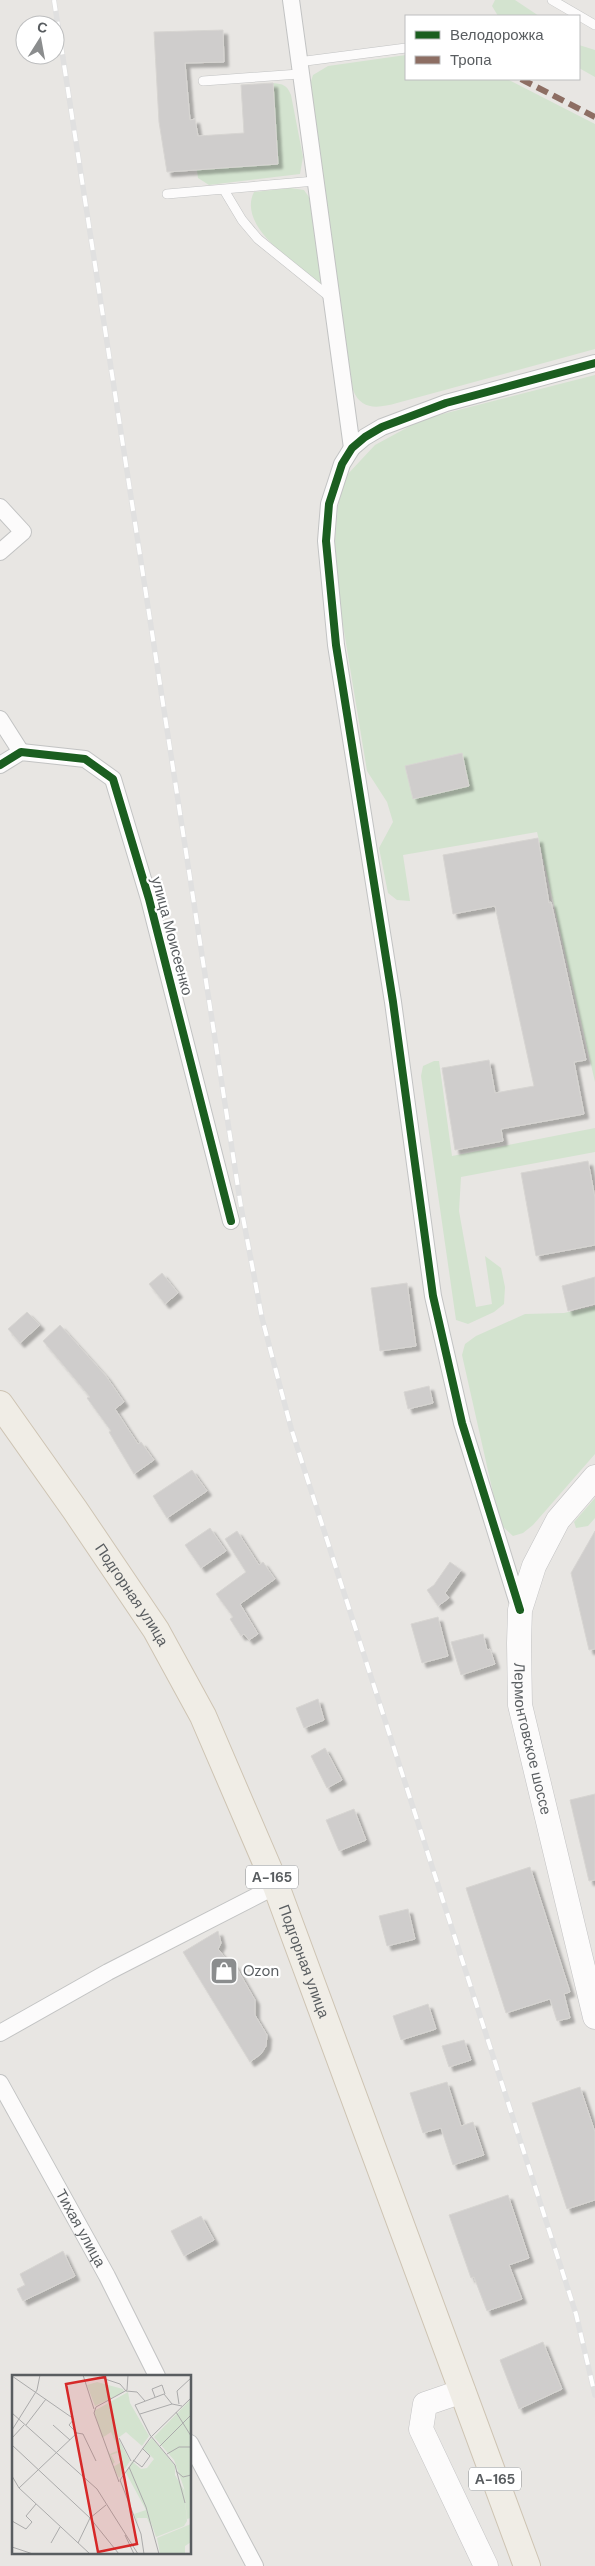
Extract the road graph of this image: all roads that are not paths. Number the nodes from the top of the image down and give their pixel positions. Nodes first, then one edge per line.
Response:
1 (291, 0) edge
2 (552, 0) edge
3 (578, 15) edge
4 (580, 16) edge
5 (595, 25) edge
6 (405, 48) edge
7 (298, 68) junction
8 (203, 81) dead end
9 (315, 180) junction
10 (224, 190) junction
11 (167, 194) dead end
12 (331, 298) junction
13 (595, 363) edge
14 (352, 448) junction
15 (0, 507) edge
16 (0, 552) edge
17 (0, 719) edge
18 (21, 752) junction
19 (0, 765) edge
20 (231, 1221) dead end
21 (0, 1404) edge
22 (595, 1477) edge
23 (520, 1610) junction
24 (276, 1886) junction
25 (595, 2018) edge
26 (0, 2033) edge
27 (0, 2082) edge
28 (156, 2375) edge
29 (463, 2391) junction
30 (191, 2444) edge
31 (255, 2566) edge
32 (486, 2566) edge
33 (527, 2566) edge

1 - 7 street
2 - 3 lane
4 - 5 lane
6 - 7 lane
7 - 8 lane
7 - 9 street
9 - 10 lane
9 - 12 street
10 - 11 lane
10 - 12 lane
12 - 14 street
13 - 14 street
14 - 23 street
15 - 16 street
17 - 18 street
18 - 19 street
18 - 20 street, улица Моисеенко
21 - 24 main road, Подгорная улица / А-165
22 - 23 street, Лермонтовское шоссе
23 - 25 street, Лермонтовское шоссе
24 - 26 street
24 - 29 main road, Подгорная улица / А-165
27 - 28 street, Тихая улица
29 - 32 street
29 - 33 main road, А-165
30 - 31 street

